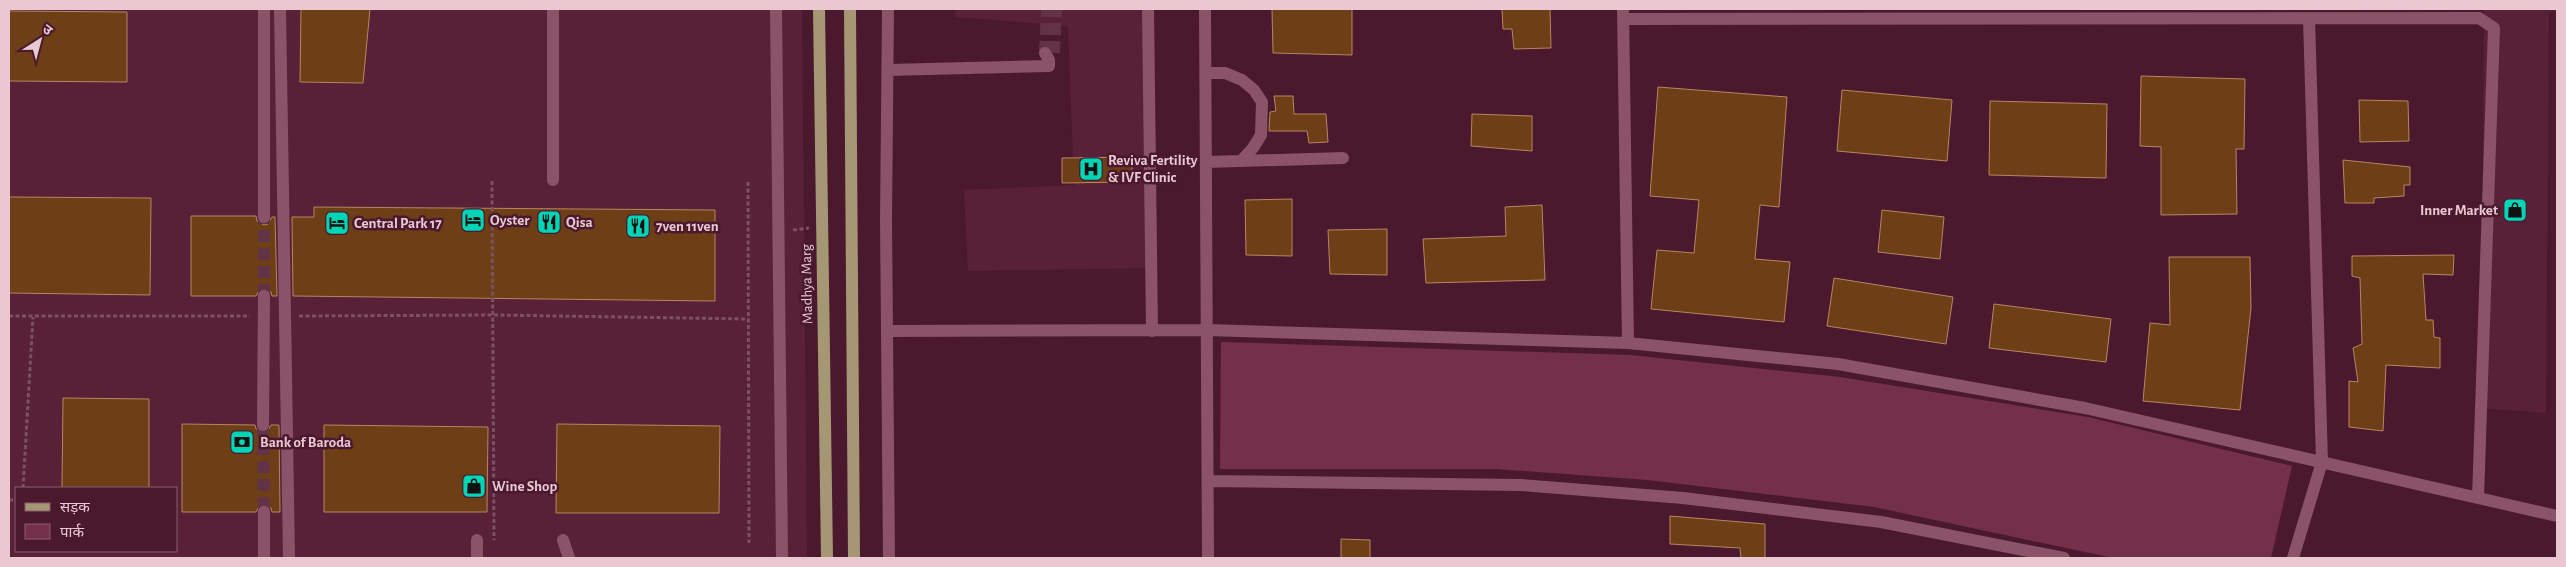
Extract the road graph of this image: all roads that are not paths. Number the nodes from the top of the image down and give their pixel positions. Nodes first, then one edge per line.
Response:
1 (264, 9) edge
2 (280, 9) edge
3 (553, 9) edge
4 (776, 9) edge
5 (819, 9) edge
6 (850, 9) edge
7 (888, 9) edge
8 (1148, 9) edge
9 (1205, 9) edge
10 (1623, 14) edge
11 (2309, 18) junction
12 (1049, 55) dead end
13 (888, 70) junction
14 (1206, 73) junction
15 (1343, 158) dead end
16 (1241, 161) junction
17 (1206, 162) junction
18 (553, 180) dead end
19 (264, 216) tunnel mouth
20 (264, 296) tunnel mouth
21 (1207, 330) junction
22 (887, 331) junction
23 (1152, 331) junction
24 (1628, 343) junction
25 (264, 425) tunnel mouth
26 (2322, 462) junction
27 (1208, 480) junction
28 (2478, 498) junction
29 (264, 512) tunnel mouth
30 (2557, 516) edge
31 (477, 540) dead end
32 (563, 540) dead end
33 (264, 558) edge
34 (289, 558) edge
35 (477, 558) edge
36 (569, 558) edge
37 (782, 558) edge
38 (827, 558) edge
39 (854, 558) edge
40 (889, 558) edge
41 (1208, 558) edge
42 (2064, 558) edge
43 (2293, 558) edge

1 - 19 street
2 - 34 street
3 - 18 street
4 - 37 street
5 - 38 main road, Madhya Marg
6 - 39 main road
7 - 13 street
8 - 23 street
9 - 14 street
10 - 11 street
10 - 24 street
11 - 26 street
11 - 28 street
12 - 13 street
13 - 22 street
14 - 16 street
14 - 17 street
15 - 16 street
16 - 17 street
17 - 21 street
20 - 25 street
21 - 23 street
21 - 24 street
21 - 27 street
22 - 23 street
22 - 40 street
24 - 26 street
26 - 28 street
26 - 43 street
27 - 41 street
27 - 42 street
28 - 30 street
29 - 33 street
31 - 35 street
32 - 36 street

